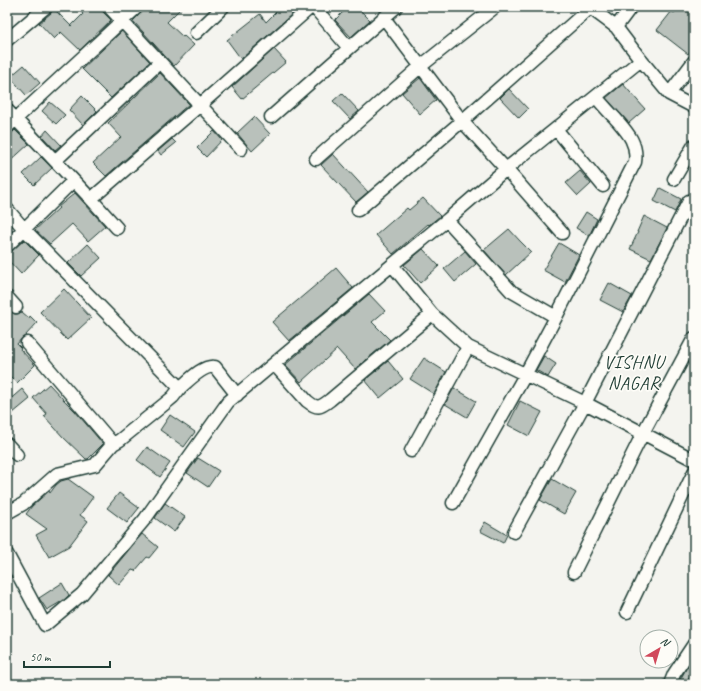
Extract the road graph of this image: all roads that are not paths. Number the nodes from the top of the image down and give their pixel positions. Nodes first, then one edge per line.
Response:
1 (46, 7) edge
2 (109, 7) edge
3 (137, 7) edge
4 (221, 7) edge
5 (311, 7) edge
6 (314, 7) edge
7 (396, 7) edge
8 (495, 7) edge
9 (631, 7) edge
10 (589, 8) edge
11 (384, 18) junction
12 (122, 21) junction
13 (616, 27) junction
14 (196, 33) dead end
15 (7, 40) edge
16 (349, 48) junction
17 (641, 60) junction
18 (694, 61) edge
19 (160, 62) junction
20 (421, 66) junction
21 (669, 94) junction
22 (596, 97) junction
23 (200, 105) junction
24 (694, 107) edge
25 (7, 110) edge
26 (271, 117) dead end
27 (462, 121) junction
28 (11, 123) edge
29 (556, 129) junction
30 (694, 145) edge
31 (241, 149) dead end
32 (316, 159) dead end
33 (54, 161) junction
34 (506, 169) junction
35 (674, 180) dead end
36 (73, 181) junction
37 (603, 186) dead end
38 (91, 199) junction
39 (689, 201) dead end
40 (7, 209) edge
41 (358, 210) dead end
42 (447, 220) junction
43 (117, 228) dead end
44 (24, 229) junction
45 (562, 233) dead end
46 (7, 246) edge
47 (392, 265) junction
48 (7, 297) edge
49 (16, 307) dead end
50 (432, 314) junction
51 (556, 317) junction
52 (694, 338) edge
53 (27, 343) dead end
54 (468, 347) junction
55 (274, 364) junction
56 (525, 375) junction
57 (180, 388) junction
58 (236, 395) junction
59 (584, 403) junction
60 (643, 433) junction
61 (7, 444) edge
62 (113, 444) junction
63 (411, 451) dead end
64 (17, 455) dead end
65 (694, 460) edge
66 (694, 472) edge
67 (453, 503) dead end
68 (7, 513) edge
69 (514, 532) dead end
70 (7, 554) edge
71 (574, 572) dead end
72 (627, 612) dead end
73 (694, 644) edge
74 (670, 684) edge

1 - 15 street
2 - 12 street
3 - 12 street
4 - 14 street
5 - 23 street
6 - 16 street
7 - 11 street
8 - 20 street
9 - 13 street
10 - 13 street
10 - 27 street
11 - 16 street
11 - 20 street
12 - 19 street
12 - 28 street
13 - 17 street
16 - 26 street
17 - 21 street
17 - 22 street
18 - 21 street
19 - 23 street
19 - 33 street
20 - 27 street
20 - 32 street
21 - 24 street
22 - 29 street
22 - 51 street
23 - 31 street
23 - 38 street
25 - 28 street
27 - 34 street
27 - 41 street
28 - 33 street
29 - 34 street
29 - 37 street
30 - 35 street
33 - 36 street
34 - 42 street
34 - 45 street
36 - 38 street
36 - 44 street
38 - 43 street
39 - 59 street
40 - 44 street
42 - 47 street
42 - 51 street
44 - 46 street
44 - 57 street
47 - 50 street
47 - 55 street
48 - 49 street
50 - 54 street
50 - 55 street
51 - 56 street
52 - 60 street
53 - 62 street
54 - 56 street
54 - 63 street
55 - 58 street
56 - 59 street
56 - 67 street
57 - 58 street
57 - 62 street
58 - 70 street
59 - 60 street
59 - 69 street
60 - 65 street
60 - 71 street
61 - 64 street
62 - 68 street
66 - 72 street
73 - 74 street

